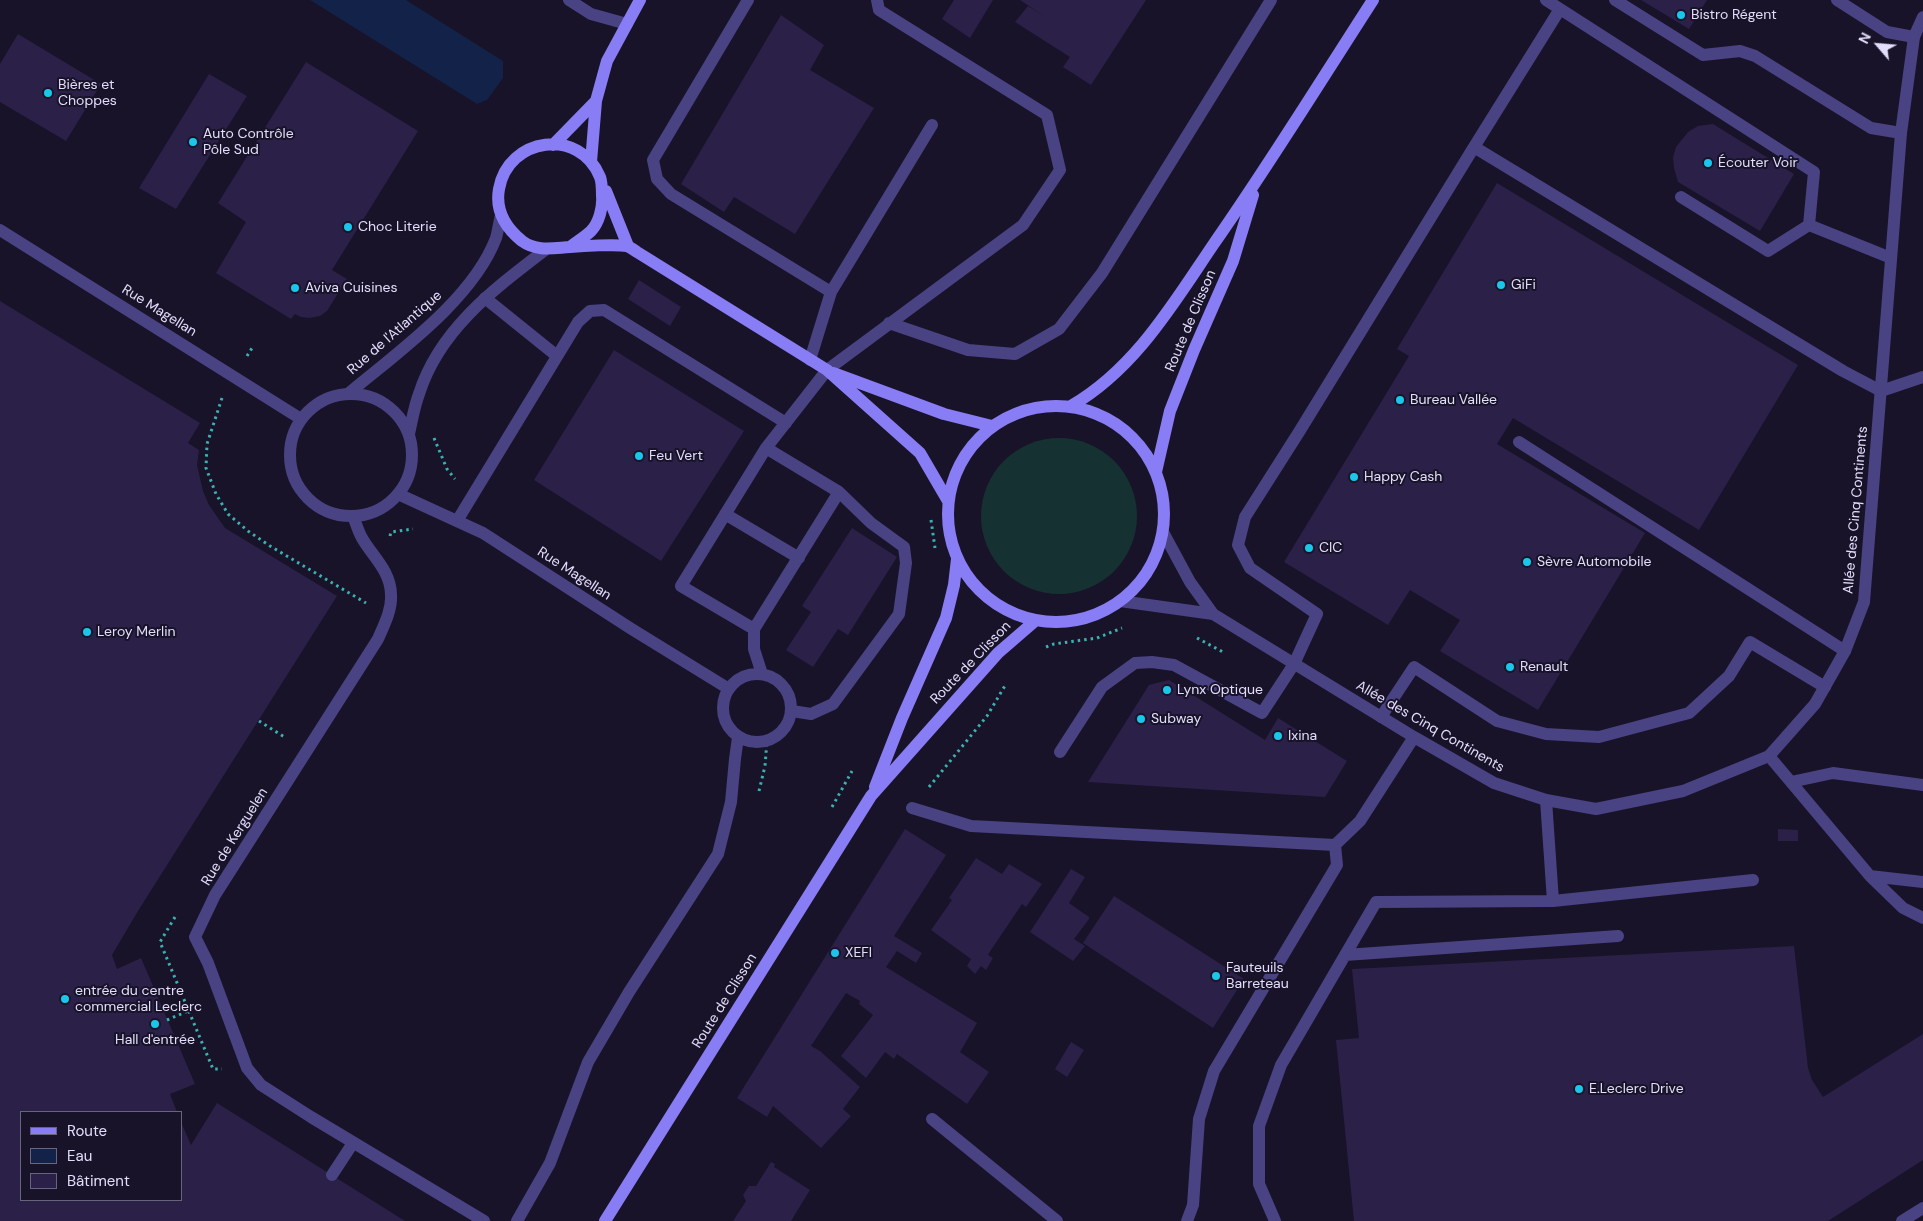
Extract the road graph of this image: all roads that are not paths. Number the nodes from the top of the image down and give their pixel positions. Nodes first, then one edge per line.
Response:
1 (568, 0) edge
2 (640, 0) edge
3 (748, 0) edge
4 (877, 0) edge
5 (1271, 0) edge
6 (1373, 0) edge
7 (1546, 0) edge
8 (1615, 0) edge
9 (1837, 0) edge
10 (1560, 9) junction
11 (1923, 17) edge
12 (627, 24) junction
13 (1914, 37) junction
14 (596, 101) junction
15 (932, 126) dead end
16 (1901, 132) junction
17 (552, 145) junction
18 (1474, 147) junction
19 (591, 162) junction
20 (600, 178) junction
21 (1256, 183) junction
22 (1681, 197) dead end
23 (501, 215) junction
24 (1809, 225) junction
25 (0, 230) edge
26 (628, 246) junction
27 (570, 247) junction
28 (545, 250) junction
29 (1891, 258) junction
30 (831, 292) junction
31 (485, 298) junction
32 (889, 323) junction
33 (557, 356) junction
34 (810, 360) junction
35 (827, 370) junction
36 (1923, 377) edge
37 (1881, 391) junction
38 (349, 393) junction
39 (1071, 406) junction
40 (301, 419) junction
41 (786, 423) junction
42 (992, 426) junction
43 (409, 434) junction
44 (1519, 442) dead end
45 (766, 448) junction
46 (1156, 472) junction
47 (839, 492) junction
48 (398, 494) junction
49 (948, 501) junction
50 (725, 514) junction
51 (353, 516) junction
52 (456, 521) junction
53 (1163, 532) junction
54 (799, 558) junction
55 (957, 559) junction
56 (1120, 601) junction
57 (1213, 614) junction
58 (1034, 620) junction
59 (754, 629) junction
60 (1845, 651) junction
61 (1294, 664) junction
62 (762, 674) junction
63 (1825, 688) junction
64 (729, 689) junction
65 (792, 711) junction
66 (1381, 717) junction
67 (738, 737) junction
68 (1414, 737) junction
69 (1060, 752) dead end
70 (1769, 756) junction
71 (1791, 782) junction
72 (1921, 783) edge
73 (871, 796) junction
74 (1546, 800) junction
75 (912, 808) road end
76 (1335, 845) junction
77 (1870, 876) junction
78 (1753, 880) dead end
79 (1923, 882) edge
80 (1553, 901) junction
81 (1923, 918) edge
82 (1618, 936) dead end
83 (1345, 955) junction
84 (932, 1119) dead end
85 (354, 1143) junction
86 (332, 1175) dead end
87 (1923, 1208) edge
88 (484, 1221) edge
89 (518, 1221) edge
90 (605, 1221) edge
91 (1057, 1221) edge
92 (1187, 1221) edge
93 (1275, 1221) edge
94 (1902, 1221) edge

1 - 12 street
2 - 12 main road
3 - 30 street
4 - 32 street
5 - 32 street
6 - 21 main road, Route de Clisson
7 - 10 street
8 - 16 street
9 - 13 street
10 - 18 street
10 - 24 street
11 - 13 street, Allée des Cinq Continents
12 - 14 main road
13 - 16 street, Allée des Cinq Continents
14 - 17 main road
14 - 19 main road
15 - 30 street
16 - 29 street, Allée des Cinq Continents
17 - 19 main road
17 - 23 main road
18 - 37 street
18 - 61 street
19 - 20 main road
20 - 26 main road
20 - 27 main road
21 - 39 main road, Route de Clisson
21 - 46 main road, Route de Clisson
22 - 24 street
23 - 28 main road
23 - 38 street, Rue de l'Atlantique
24 - 29 street
25 - 40 street, Rue Magellan
26 - 27 main road
26 - 34 main road
27 - 28 main road
28 - 31 street
29 - 37 street, Allée des Cinq Continents
30 - 34 street
31 - 33 street
31 - 43 street
32 - 35 street
33 - 41 street
33 - 52 street
34 - 35 main road
35 - 41 street
35 - 42 main road
35 - 49 main road
36 - 37 street
37 - 60 street, Allée des Cinq Continents
38 - 40 street
38 - 43 street
39 - 42 main road, Route de Clisson
39 - 46 main road, Route de Clisson
40 - 51 street
41 - 45 street
42 - 49 main road, Route de Clisson
43 - 48 street
44 - 60 street
45 - 47 street
45 - 50 street
46 - 53 main road, Route de Clisson
47 - 54 street
47 - 65 street
48 - 51 street
48 - 52 street, Rue Magellan
49 - 55 main road, Route de Clisson
50 - 54 street
50 - 59 street
51 - 85 street, Rue de Kerguelen
52 - 64 street, Rue Magellan
53 - 56 main road, Route de Clisson
53 - 57 street, Allée des Cinq Continents
54 - 59 street
55 - 58 main road, Route de Clisson
55 - 73 main road, Route de Clisson
56 - 57 street, Allée des Cinq Continents
56 - 58 main road, Route de Clisson
57 - 61 street, Allée des Cinq Continents
58 - 73 main road, Route de Clisson
59 - 62 street
60 - 63 street, Allée des Cinq Continents
61 - 66 street, Allée des Cinq Continents
61 - 69 street
62 - 64 street
62 - 65 street
63 - 66 street
63 - 70 street, Allée des Cinq Continents
64 - 67 street
65 - 67 street
66 - 68 street, Allée des Cinq Continents
67 - 89 street
68 - 74 street, Allée des Cinq Continents
68 - 76 street
70 - 71 street
70 - 74 street, Allée des Cinq Continents
71 - 72 street
71 - 77 street
73 - 90 main road, Route de Clisson
74 - 80 street
75 - 76 street
76 - 92 street
77 - 79 street
77 - 81 street
78 - 80 street
80 - 83 street
82 - 83 street
83 - 93 street
84 - 91 street
85 - 86 street
85 - 88 street, Rue de Kerguelen
87 - 94 street

